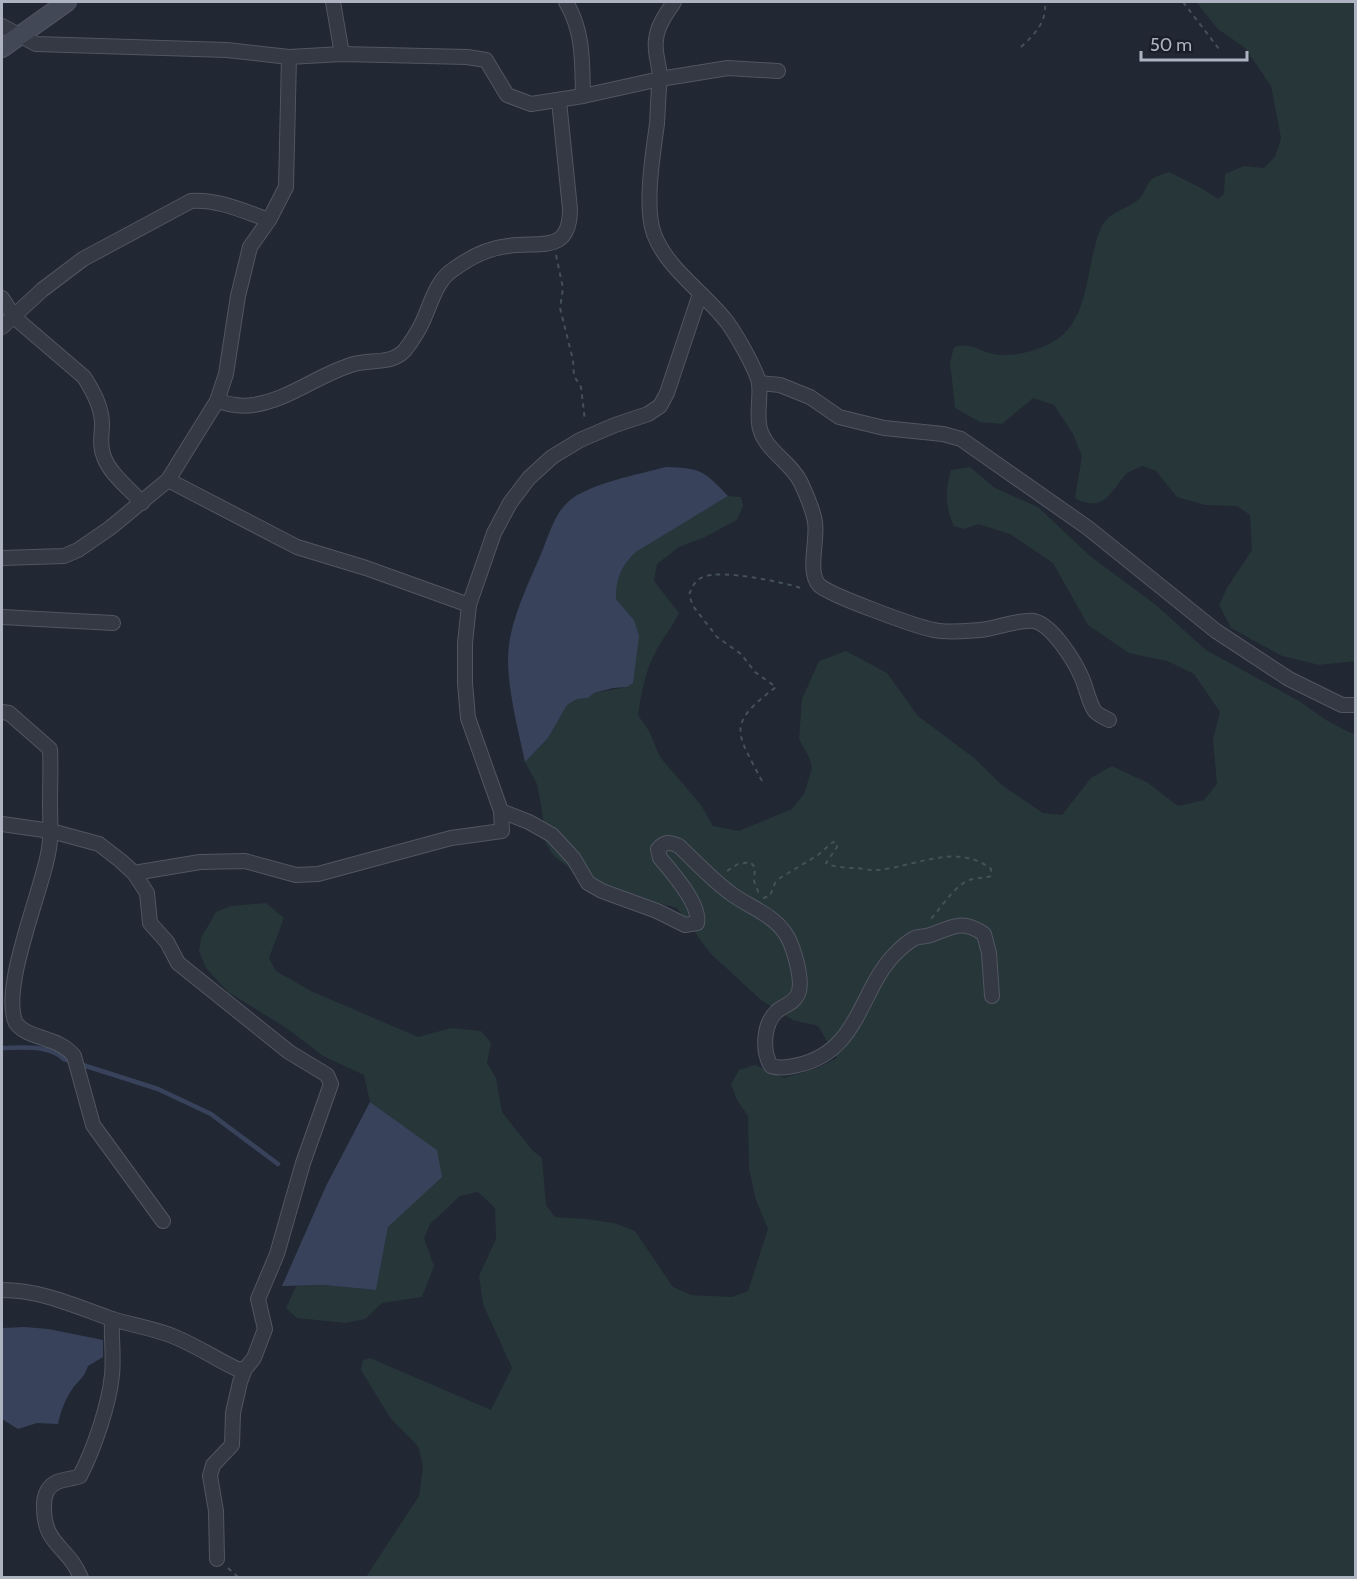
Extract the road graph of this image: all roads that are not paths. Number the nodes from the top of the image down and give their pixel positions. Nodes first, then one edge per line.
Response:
1 (67, 2) edge
2 (333, 2) edge
3 (567, 2) edge
4 (674, 2) edge
5 (2, 26) edge
6 (19, 35) junction
7 (2, 48) edge
8 (342, 54) junction
9 (289, 57) junction
10 (777, 70) dead end
11 (660, 78) junction
12 (583, 96) junction
13 (559, 100) junction
14 (269, 220) junction
15 (700, 294) junction
16 (2, 298) edge
17 (14, 317) junction
18 (2, 327) edge
19 (759, 383) junction
20 (217, 401) junction
21 (168, 480) junction
22 (142, 503) junction
23 (2, 558) edge
24 (469, 605) junction
25 (2, 617) edge
26 (113, 623) dead end
27 (1356, 705) edge
28 (2, 712) edge
29 (1109, 720) dead end
30 (501, 811) junction
31 (2, 824) edge
32 (51, 831) junction
33 (134, 873) junction
34 (992, 996) dead end
35 (163, 1221) dead end
36 (2, 1290) edge
37 (112, 1319) junction
38 (245, 1369) junction
39 (217, 1559) dead end
40 (81, 1578) edge

1 - 6 main road
2 - 8 street
3 - 12 street
4 - 11 street
5 - 6 street
6 - 7 main road
6 - 9 street
8 - 9 street
8 - 13 street
9 - 14 street
10 - 11 street
11 - 12 street
11 - 15 street
12 - 13 street
13 - 20 street
14 - 17 street
14 - 20 street
15 - 19 street
15 - 24 street
16 - 17 street
17 - 18 street
17 - 22 street
19 - 27 street
19 - 29 street
20 - 21 street
21 - 22 street
21 - 24 street
22 - 23 street
24 - 30 street
25 - 26 street
28 - 32 street
30 - 33 street
30 - 34 street
31 - 32 street
32 - 33 street
32 - 35 street
33 - 38 street
36 - 37 street
37 - 38 street
37 - 40 street
38 - 39 street

